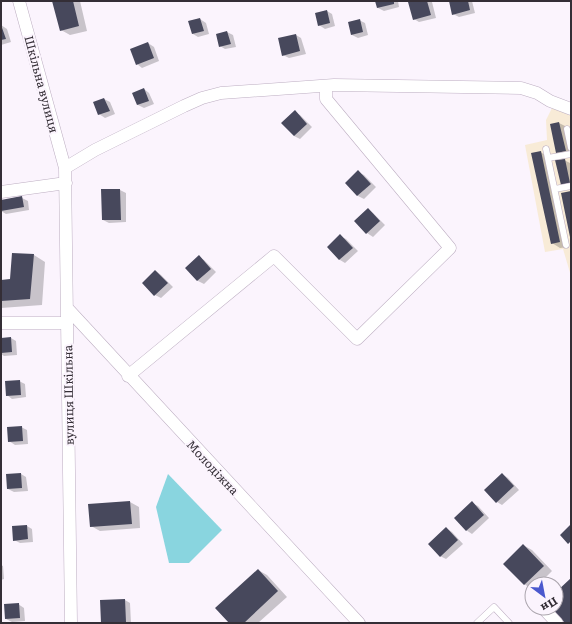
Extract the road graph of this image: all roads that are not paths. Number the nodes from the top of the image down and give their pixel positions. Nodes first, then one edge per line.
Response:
1 (19, 1) edge
2 (326, 86) junction
3 (571, 109) edge
4 (567, 129) dead end
5 (571, 148) edge
6 (546, 149) dead end
7 (571, 154) edge
8 (548, 158) junction
9 (65, 168) junction
10 (66, 183) junction
11 (571, 186) edge
12 (555, 189) junction
13 (1, 192) edge
14 (566, 245) dead end
15 (68, 309) junction
16 (1, 323) edge
17 (67, 323) junction
18 (128, 376) junction
19 (71, 623) edge
20 (359, 623) edge
21 (477, 623) edge
22 (509, 623) edge

1 - 9 street, Шкільна вулиця
2 - 3 street
2 - 9 street
2 - 18 street
4 - 5 lane
6 - 8 lane
7 - 8 lane
8 - 12 lane
9 - 10 street, вулиця Шкільна
10 - 13 street
10 - 15 street, вулиця Шкільна
11 - 12 lane
12 - 14 lane
15 - 17 street, вулиця Шкільна
15 - 18 street, Молодіжна
16 - 17 street
17 - 19 street, вулиця Шкільна
18 - 20 street, Молодіжна
21 - 22 lane

